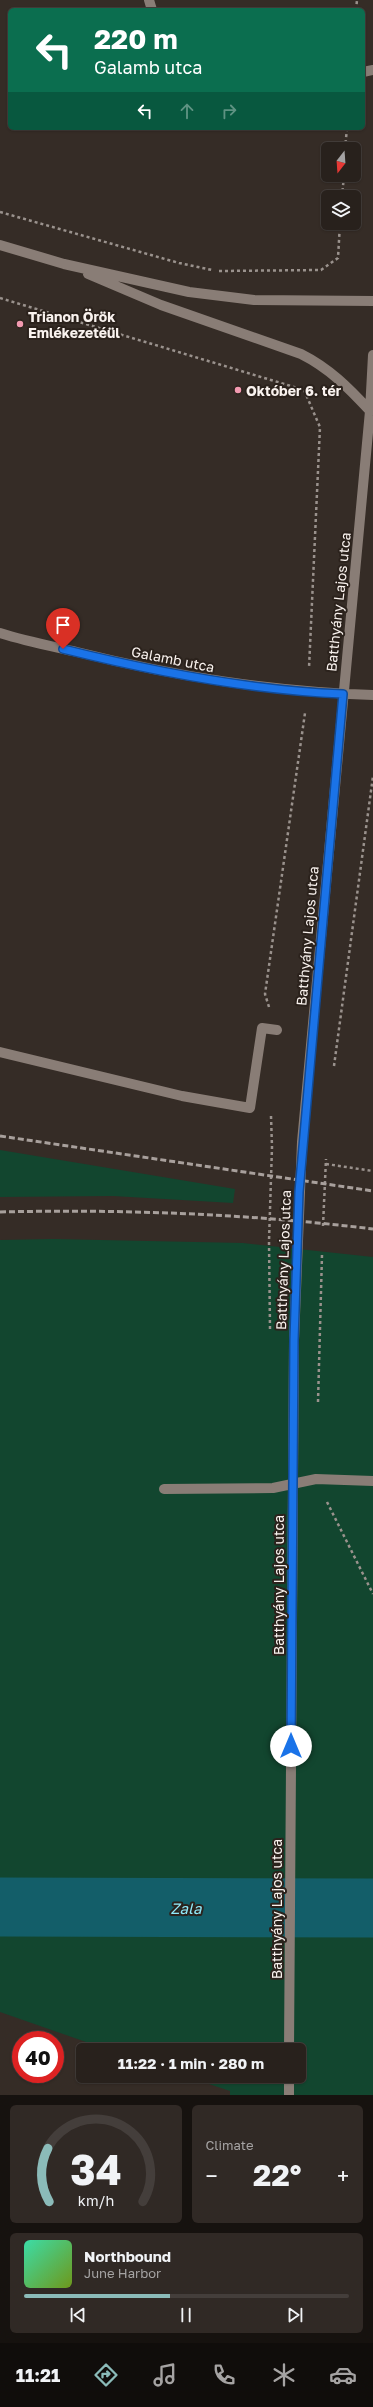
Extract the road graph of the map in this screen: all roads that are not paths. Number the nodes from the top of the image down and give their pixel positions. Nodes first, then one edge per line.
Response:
1 (0, 245) edge
2 (64, 264) junction
3 (373, 301) edge
4 (373, 355) edge
5 (370, 411) junction
6 (0, 634) edge
7 (343, 694) junction
8 (373, 695) edge
9 (277, 1030) dead end
10 (0, 1052) edge
11 (373, 1482) edge
12 (292, 1484) junction
13 (164, 1489) dead end
14 (289, 2043) edge
15 (289, 2083) edge
16 (289, 2095) edge

1 - 2 street
2 - 3 street
2 - 5 street
4 - 5 street, Batthyány Lajos utca
5 - 7 street, Batthyány Lajos utca
6 - 7 street, Galamb utca
7 - 8 street, Galamb utca
7 - 12 street, Batthyány Lajos utca
9 - 10 street
11 - 12 street
12 - 13 street
12 - 14 street, Batthyány Lajos utca
15 - 16 street

